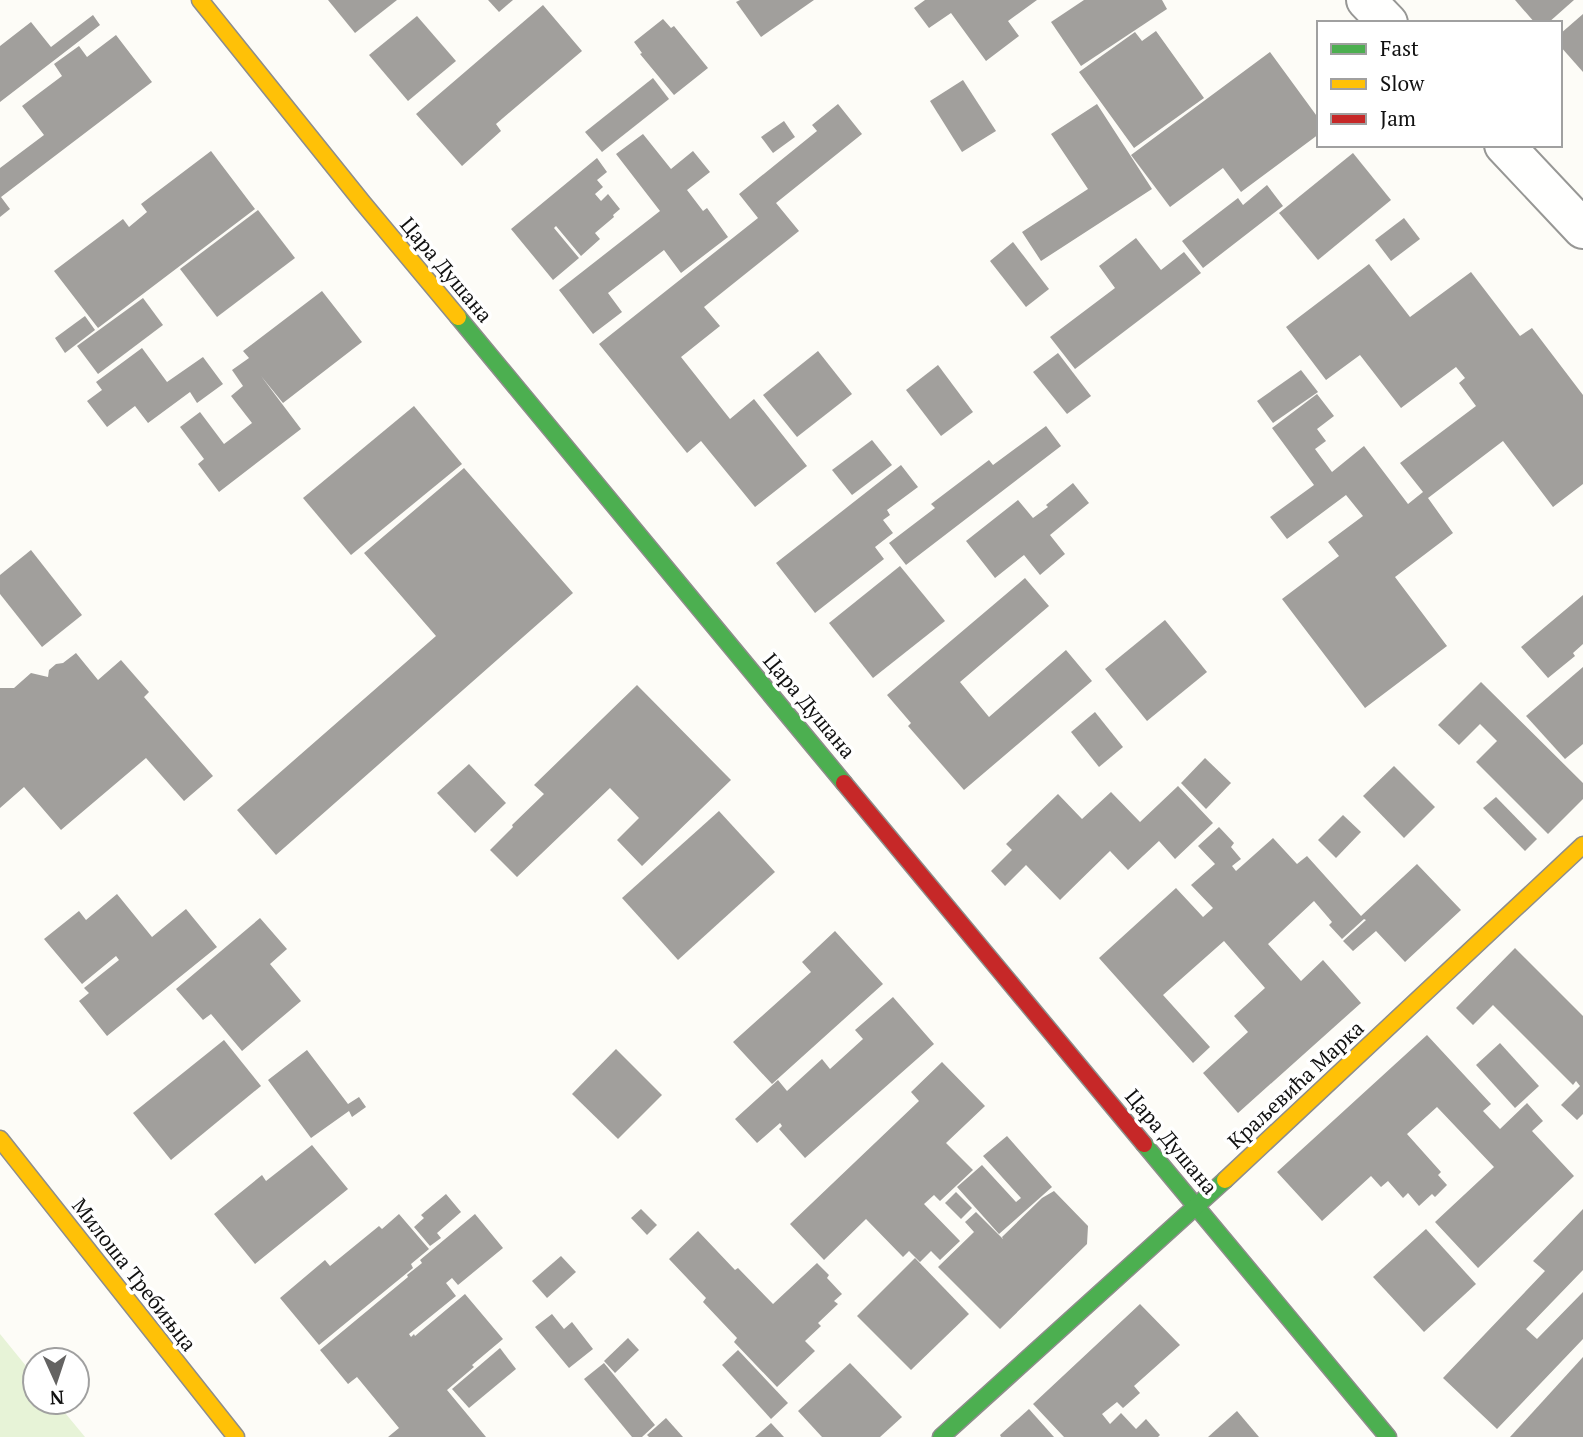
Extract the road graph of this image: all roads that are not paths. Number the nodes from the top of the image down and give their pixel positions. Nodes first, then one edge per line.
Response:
1 (200, 0) edge
2 (1366, 0) edge
3 (1386, 21) edge
4 (1506, 147) edge
5 (1583, 229) edge
6 (1583, 845) edge
7 (0, 1139) edge
8 (1197, 1206) junction
9 (236, 1437) edge
10 (941, 1437) edge
11 (1388, 1437) edge

1 - 8 street, Цара Душана
2 - 3 street
4 - 5 street
6 - 8 street, Краљевића Марка
7 - 9 street, Милоша Требињца
8 - 10 street, Краљевића Марка
8 - 11 street, Цара Душана

